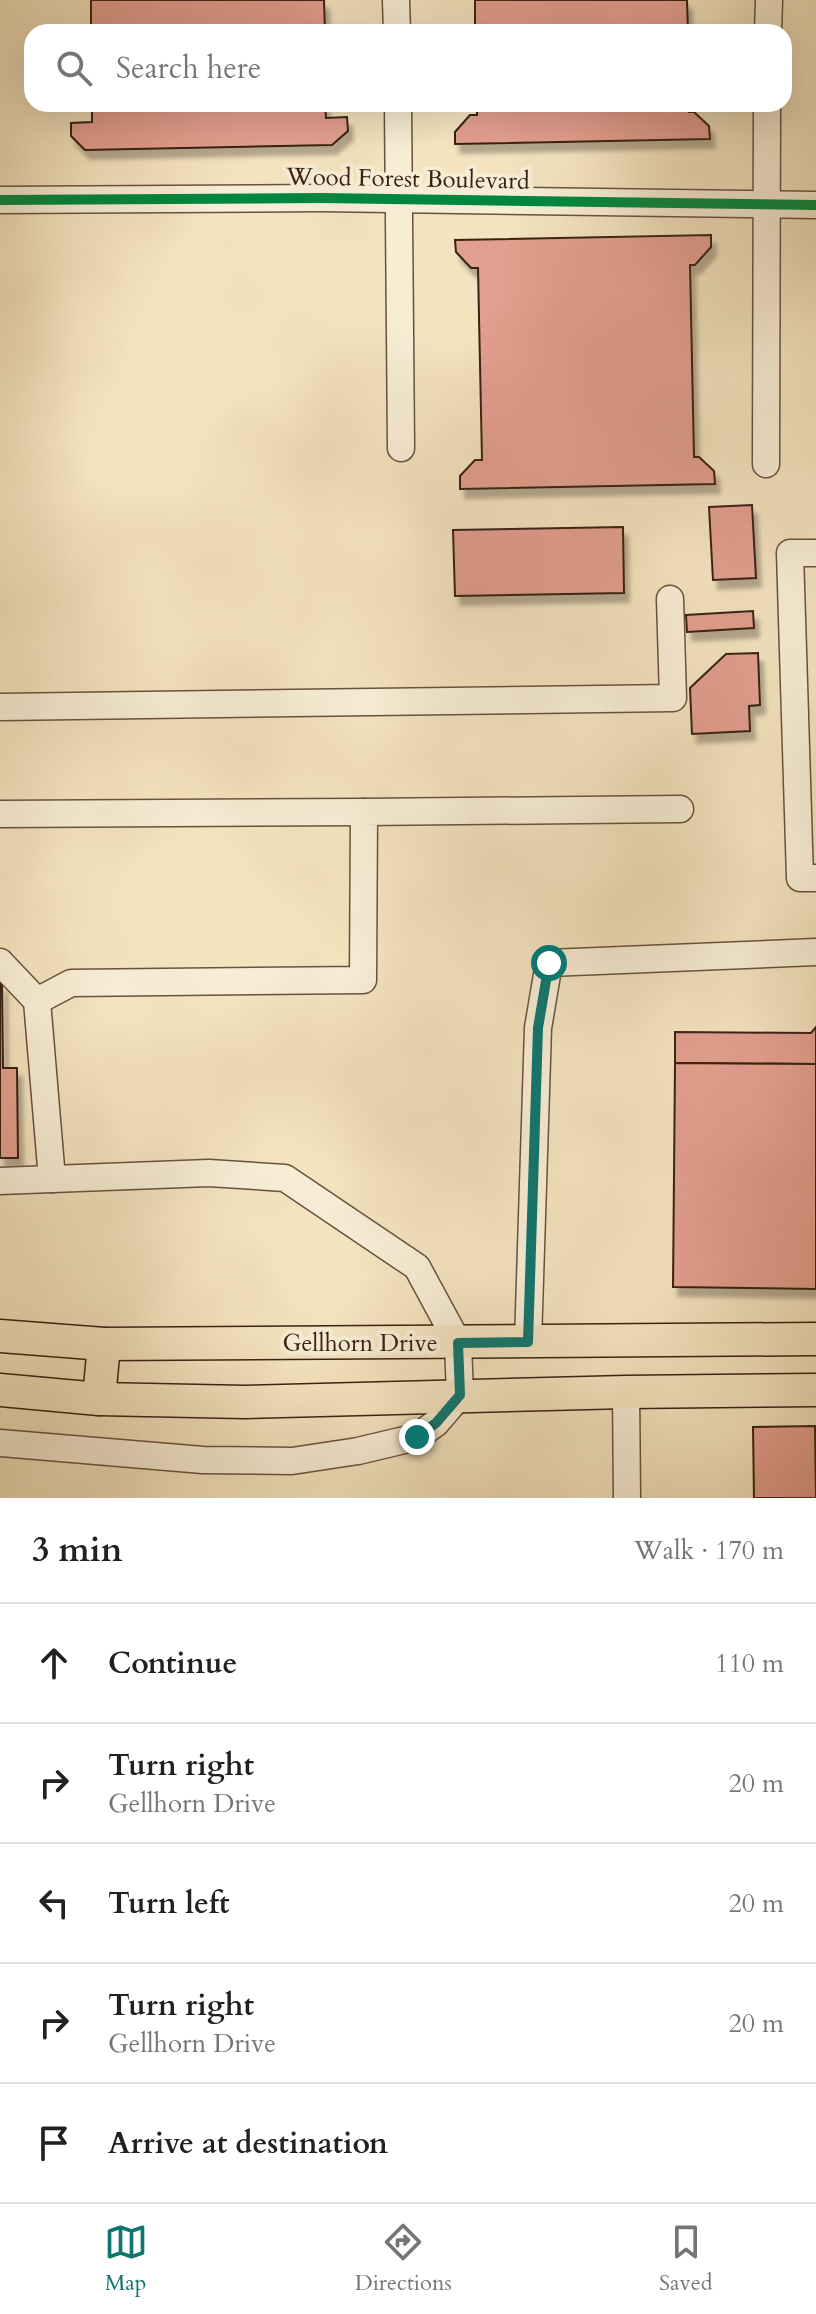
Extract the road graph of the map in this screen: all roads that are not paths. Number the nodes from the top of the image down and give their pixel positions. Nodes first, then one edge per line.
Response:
1 (396, 0) edge
2 (769, 0) edge
3 (397, 24) edge
4 (768, 24) edge
5 (398, 112) edge
6 (767, 112) edge
7 (397, 199) junction
8 (0, 200) edge
9 (765, 204) junction
10 (816, 205) edge
11 (401, 448) dead end
12 (766, 464) dead end
13 (816, 553) edge
14 (670, 599) dead end
15 (0, 707) edge
16 (680, 809) dead end
17 (364, 812) junction
18 (0, 814) edge
19 (816, 878) edge
20 (816, 952) edge
21 (0, 962) edge
22 (37, 1001) junction
23 (52, 1179) junction
24 (0, 1181) edge
25 (0, 1336) edge
26 (816, 1339) edge
27 (528, 1342) junction
28 (458, 1343) junction
29 (104, 1344) junction
30 (0, 1390) edge
31 (816, 1390) edge
32 (626, 1392) junction
33 (460, 1395) junction
34 (99, 1399) junction
35 (0, 1443) edge
36 (627, 1498) edge

1 - 3 street
2 - 4 street
5 - 7 street
6 - 9 street
7 - 8 street, Wood Forest Boulevard
7 - 9 street, Wood Forest Boulevard
7 - 11 street
9 - 10 street, Wood Forest Boulevard
9 - 12 street
13 - 19 street
14 - 15 street
16 - 17 street
17 - 18 street
17 - 22 street
20 - 27 street
21 - 22 street
22 - 23 street
23 - 24 street
23 - 28 street
25 - 29 main road, Gellhorn Drive
26 - 27 main road, Gellhorn Drive
27 - 28 main road, Gellhorn Drive
28 - 29 main road, Gellhorn Drive
28 - 33 street
29 - 34 main road
30 - 34 main road
31 - 32 main road
32 - 33 main road
32 - 36 street
33 - 34 main road
33 - 35 street

